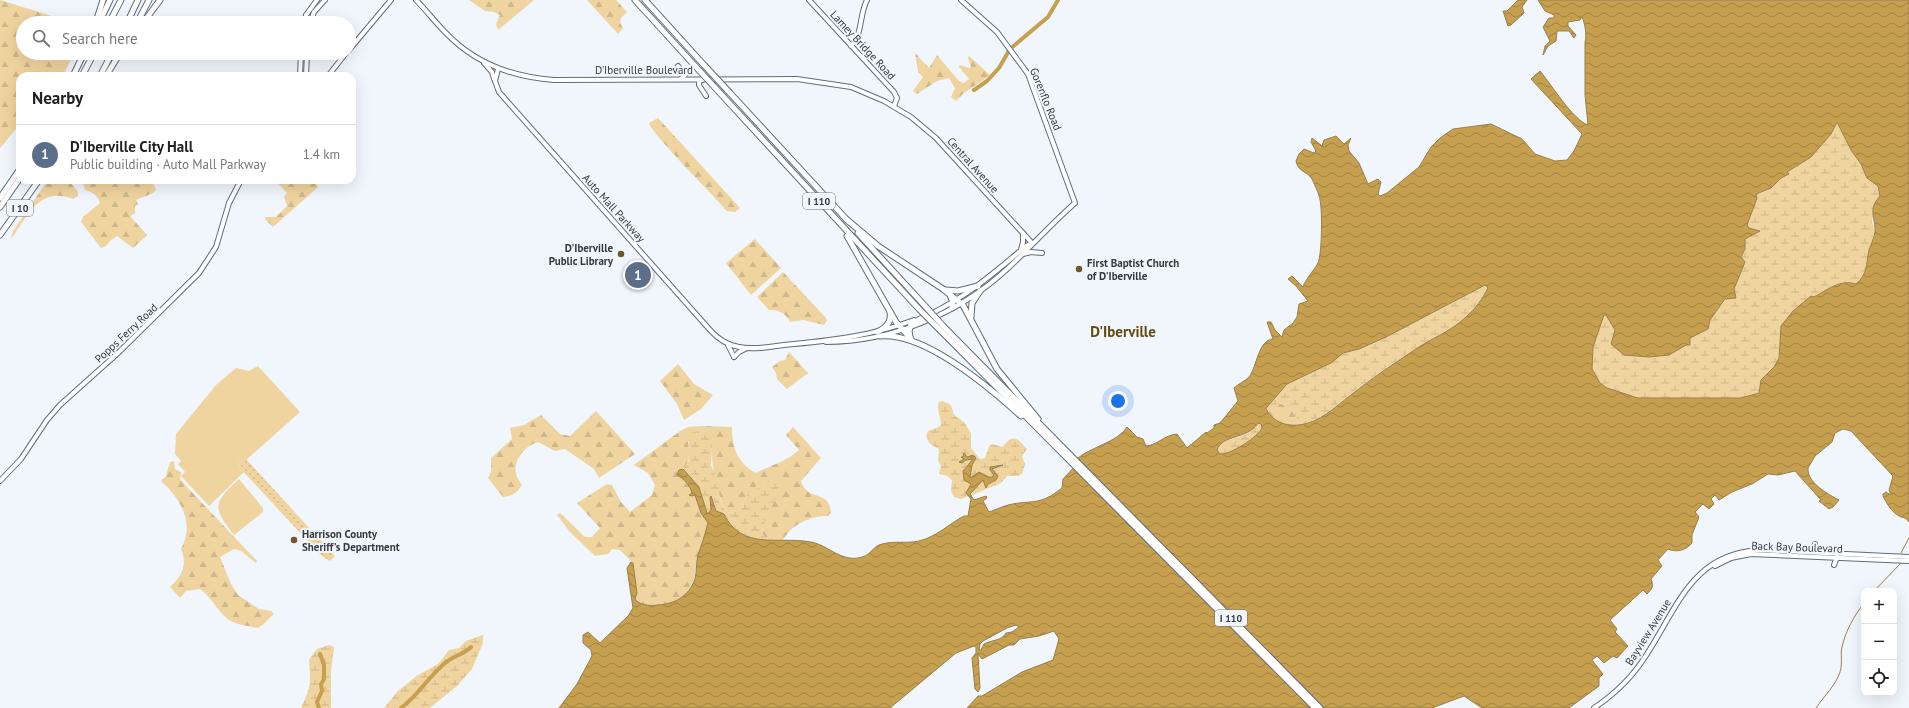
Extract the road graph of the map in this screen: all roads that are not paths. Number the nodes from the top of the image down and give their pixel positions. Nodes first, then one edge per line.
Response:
1 (103, 0) edge
2 (110, 0) edge
3 (121, 0) edge
4 (138, 0) edge
5 (149, 0) edge
6 (160, 0) edge
7 (317, 0) edge
8 (325, 0) edge
9 (391, 0) edge
10 (416, 0) edge
11 (636, 0) edge
12 (645, 0) edge
13 (809, 0) edge
14 (867, 0) edge
15 (961, 0) edge
16 (99, 16) edge
17 (101, 16) edge
18 (113, 16) edge
19 (130, 16) edge
20 (141, 16) edge
21 (148, 16) edge
22 (306, 16) edge
23 (313, 16) edge
24 (356, 42) edge
25 (851, 46) junction
26 (81, 60) edge
27 (90, 60) edge
28 (108, 60) edge
29 (116, 60) edge
30 (301, 60) edge
31 (307, 60) edge
32 (341, 60) edge
33 (483, 61) junction
34 (678, 66) dead end
35 (498, 69) junction
36 (75, 72) edge
37 (84, 72) edge
38 (102, 72) edge
39 (108, 72) edge
40 (300, 72) edge
41 (306, 72) edge
42 (331, 72) edge
43 (680, 79) junction
44 (703, 79) junction
45 (494, 81) junction
46 (706, 96) dead end
47 (897, 100) junction
48 (894, 106) junction
49 (903, 111) junction
50 (16, 175) edge
51 (16, 184) edge
52 (36, 184) edge
53 (238, 184) edge
54 (0, 198) edge
55 (0, 207) edge
56 (835, 219) junction
57 (846, 219) junction
58 (1022, 233) junction
59 (0, 235) edge
60 (1032, 243) junction
61 (1019, 254) junction
62 (1042, 254) dead end
63 (979, 288) junction
64 (945, 290) junction
65 (956, 303) junction
66 (889, 309) junction
67 (922, 318) junction
68 (972, 320) junction
69 (909, 327) junction
70 (901, 328) junction
71 (942, 329) junction
72 (878, 334) junction
73 (912, 339) junction
74 (727, 343) junction
75 (749, 348) junction
76 (1013, 401) junction
77 (0, 482) edge
78 (1126, 516) junction
79 (1145, 535) junction
80 (1815, 544) dead end
81 (1810, 552) junction
82 (1837, 557) junction
83 (1909, 557) edge
84 (1909, 561) edge
85 (1834, 565) dead end
86 (1696, 578) junction
87 (1314, 706) edge
88 (1320, 708) edge
89 (1594, 708) edge

1 - 16 highway
2 - 17 highway
3 - 18 highway
4 - 19 highway
5 - 20 highway
6 - 21 highway
7 - 22 main road
8 - 23 main road
9 - 24 main road
10 - 33 main road, D'Iberville Boulevard
11 - 56 highway, I 110, bridge
12 - 57 highway, I 110, bridge
13 - 25 main road, Lamey Bridge Road
14 - 25 main road
15 - 60 main road, Gorenflo Road
25 - 47 main road, Lamey Bridge Road
26 - 36 highway
27 - 37 highway
28 - 38 highway
29 - 39 highway
30 - 40 main road
31 - 41 main road
32 - 42 main road
33 - 35 main road, D'Iberville Boulevard
33 - 45 main road, Auto Mall Parkway
34 - 43 main road
35 - 43 main road, D'Iberville Boulevard
35 - 45 main road
43 - 44 main road, D'Iberville Boulevard
44 - 46 main road
44 - 48 main road, D'Iberville Boulevard
45 - 74 main road, Auto Mall Parkway
47 - 48 main road
47 - 49 main road, Lamey Bridge Road
48 - 49 main road, Central Avenue
49 - 58 main road, Central Avenue
50 - 54 highway
51 - 55 highway, I 10
52 - 59 highway, I 10
53 - 77 main road, Popps Ferry Road
56 - 66 highway
56 - 71 highway, I 110, bridge
57 - 64 highway
57 - 71 highway, I 110, bridge
58 - 60 main road, Central Avenue
58 - 61 main road
60 - 61 main road
61 - 62 main road
61 - 63 main road
63 - 64 highway
63 - 65 main road
63 - 68 highway
64 - 65 highway
65 - 67 main road
65 - 68 highway
65 - 69 main road
66 - 70 highway
66 - 72 highway
67 - 69 highway
67 - 70 main road
68 - 76 highway
69 - 70 main road
69 - 73 highway
70 - 72 main road
70 - 73 highway
71 - 76 highway, I 110
72 - 73 highway
72 - 75 main road
73 - 76 highway
74 - 75 main road, Auto Mall Parkway
74 - 75 main road
76 - 78 highway, I 110
76 - 78 highway, I 110
78 - 79 highway, I 110
79 - 87 highway, I 110
79 - 87 highway, I 110
80 - 81 main road
81 - 83 main road, Back Bay Boulevard
81 - 86 main road, Back Bay Boulevard
82 - 84 main road, Back Bay Boulevard
82 - 85 main road
82 - 86 main road, Back Bay Boulevard
86 - 89 main road, Bayview Avenue
87 - 88 highway

